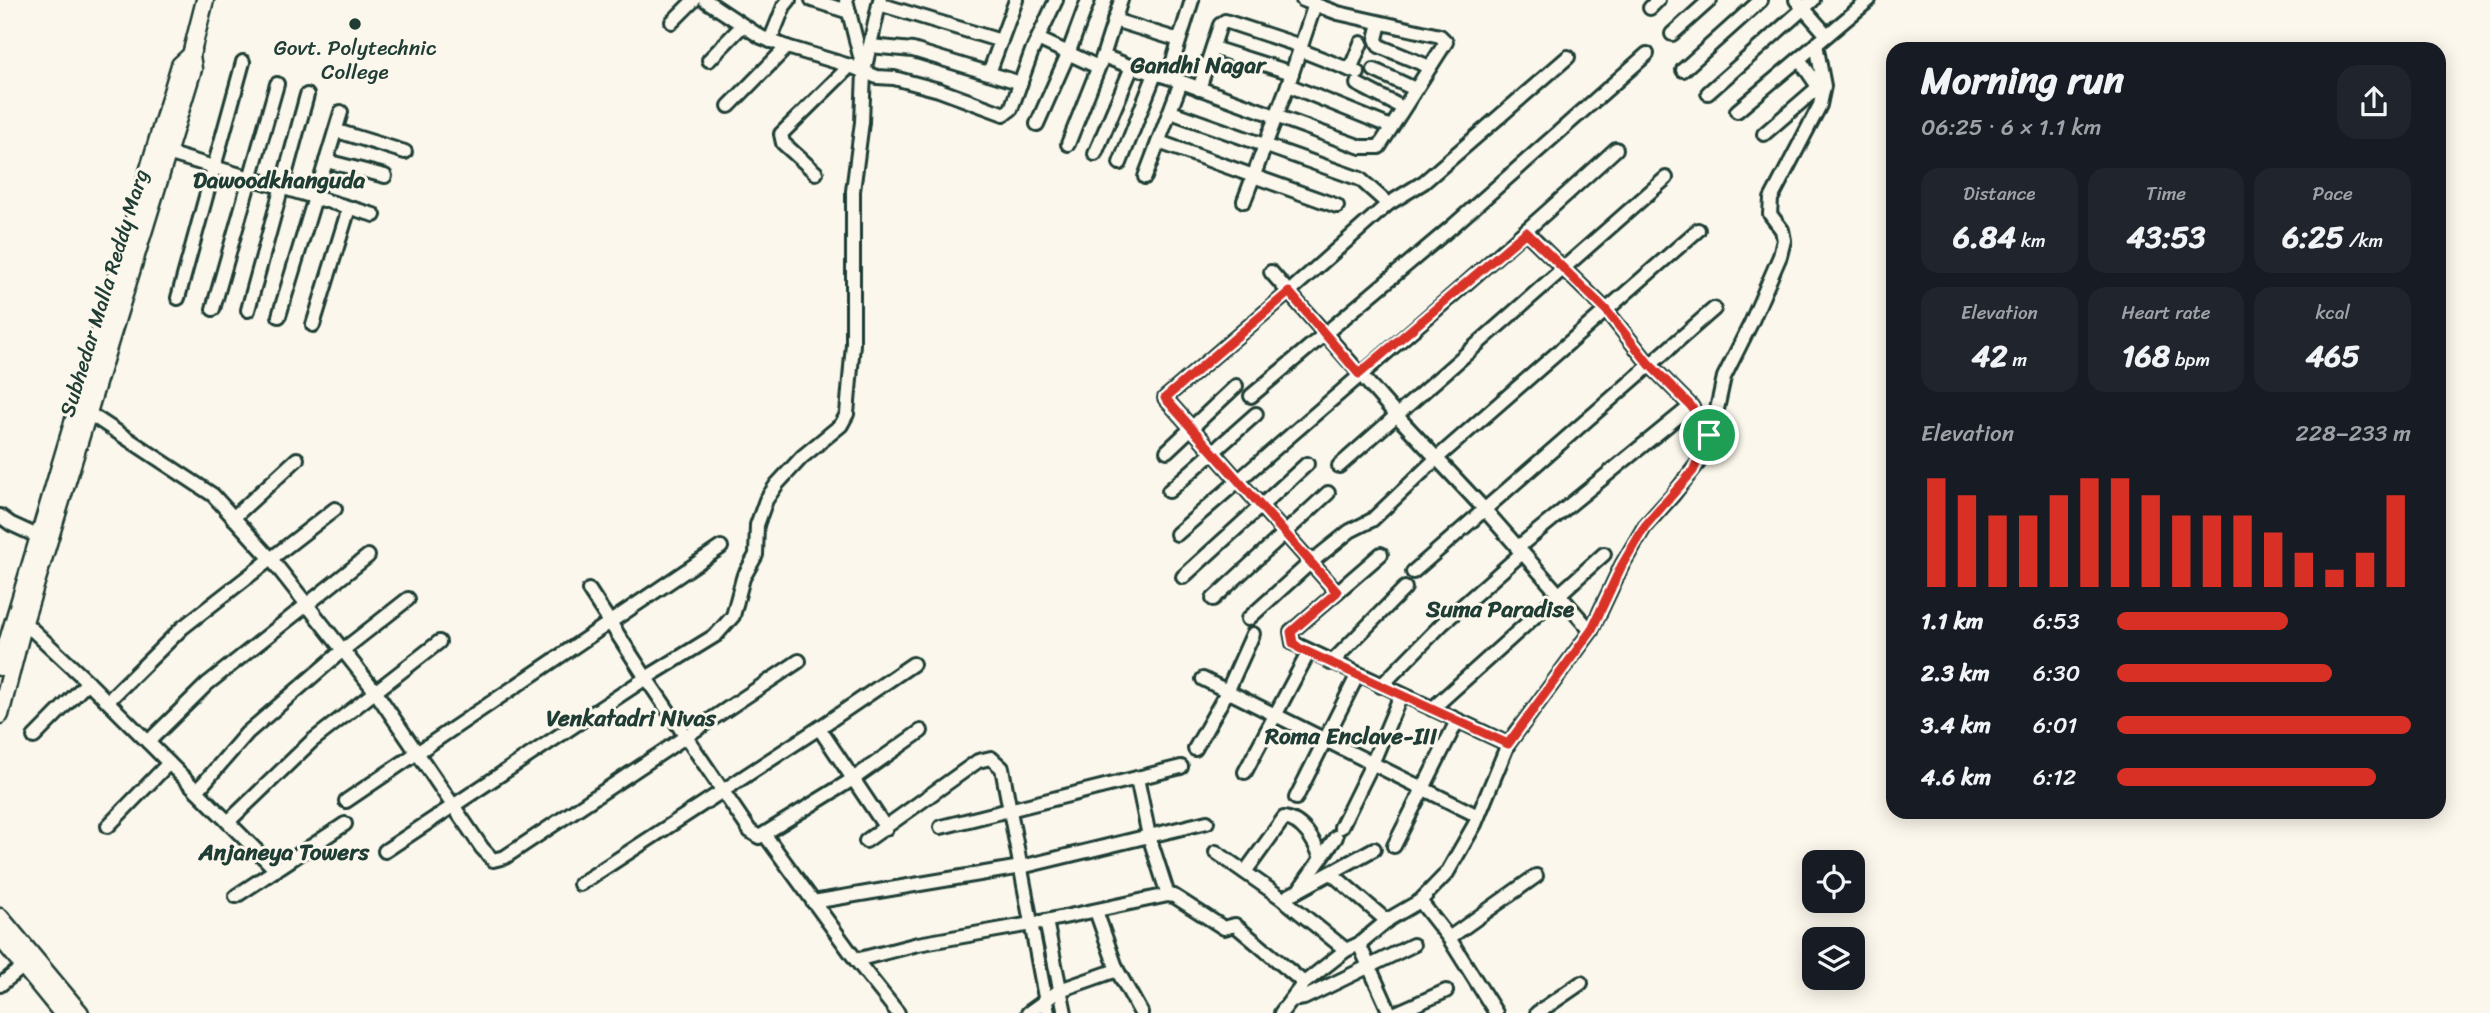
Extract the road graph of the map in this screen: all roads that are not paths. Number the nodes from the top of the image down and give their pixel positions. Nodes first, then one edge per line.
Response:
1 (205, 0) edge
2 (694, 0) edge
3 (705, 0) edge
4 (789, 0) edge
5 (812, 0) edge
6 (1016, 0) edge
7 (1056, 0) edge
8 (1088, 0) edge
9 (1121, 0) edge
10 (1192, 0) edge
11 (1710, 0) edge
12 (1761, 0) edge
13 (1869, 0) edge
14 (879, 2) edge
15 (1309, 2) edge
16 (1804, 3) edge
17 (848, 6) edge
18 (1114, 20) junction
19 (672, 22) dead end
20 (1380, 23) junction
21 (742, 26) junction
22 (1672, 34) dead end
23 (1038, 39) junction
24 (1179, 40) junction
25 (1821, 40) junction
26 (770, 41) junction
27 (1001, 41) junction
28 (1361, 43) dead end
29 (870, 46) junction
30 (787, 47) junction
31 (1213, 48) junction
32 (1301, 48) junction
33 (1069, 54) junction
34 (1647, 54) dead end
35 (191, 55) junction
36 (1568, 57) dead end
37 (1799, 59) junction
38 (709, 60) dead end
39 (243, 62) dead end
40 (1100, 62) junction
41 (850, 66) junction
42 (1132, 67) junction
43 (1430, 67) junction
44 (1374, 70) dead end
45 (1683, 70) dead end
46 (864, 72) junction
47 (989, 73) junction
48 (1355, 75) junction
49 (1162, 76) junction
50 (1290, 79) junction
51 (1181, 82) junction
52 (1021, 83) junction
53 (277, 84) dead end
54 (1199, 89) junction
55 (1415, 89) junction
56 (1708, 93) dead end
57 (307, 95) dead end
58 (729, 106) dead end
59 (1403, 108) junction
60 (1737, 111) dead end
61 (341, 112) dead end
62 (1171, 112) junction
63 (1276, 118) junction
64 (1037, 124) dead end
65 (1391, 127) junction
66 (337, 131) junction
67 (1764, 134) dead end
68 (1159, 142) junction
69 (1068, 144) dead end
70 (1265, 146) junction
71 (1616, 149) dead end
72 (405, 152) dead end
73 (167, 153) junction
74 (1094, 154) dead end
75 (326, 161) junction
76 (1120, 163) dead end
77 (215, 168) junction
78 (816, 173) dead end
79 (1252, 175) junction
80 (385, 176) dead end
81 (1145, 177) dead end
82 (250, 178) junction
83 (1666, 178) dead end
84 (282, 188) junction
85 (314, 198) junction
86 (1244, 201) dead end
87 (1388, 204) junction
88 (1337, 206) dead end
89 (349, 208) junction
90 (374, 215) dead end
91 (1698, 230) dead end
92 (1526, 232) junction
93 (1565, 268) junction
94 (1271, 272) dead end
95 (1289, 292) junction
96 (178, 298) dead end
97 (213, 309) dead end
98 (1714, 309) dead end
99 (248, 310) dead end
100 (1606, 310) junction
101 (279, 316) dead end
102 (313, 325) dead end
103 (1325, 334) junction
104 (1649, 364) junction
105 (1359, 374) junction
106 (1236, 386) dead end
107 (1251, 396) dead end
108 (1691, 406) junction
109 (90, 414) junction
110 (1256, 414) dead end
111 (1398, 417) junction
112 (1191, 428) junction
113 (1709, 435) junction
114 (1167, 451) dead end
115 (1212, 453) junction
116 (1437, 458) junction
117 (297, 459) dead end
118 (1307, 464) dead end
119 (1339, 466) dead end
120 (1237, 481) junction
121 (1168, 491) dead end
122 (1328, 493) dead end
123 (1260, 507) junction
124 (335, 509) dead end
125 (1485, 510) junction
126 (0, 516) edge
127 (233, 517) junction
128 (11, 524) junction
129 (0, 532) edge
130 (1177, 534) dead end
131 (1285, 534) junction
132 (44, 539) junction
133 (722, 547) dead end
134 (1520, 551) junction
135 (1381, 554) dead end
136 (1604, 554) dead end
137 (368, 556) dead end
138 (271, 559) junction
139 (1310, 562) junction
140 (1413, 572) dead end
141 (1183, 577) dead end
142 (1405, 589) dead end
143 (589, 590) dead end
144 (1337, 592) junction
145 (1558, 596) junction
146 (408, 599) dead end
147 (1213, 599) dead end
148 (308, 604) junction
149 (1248, 619) dead end
150 (609, 621) junction
151 (24, 622) junction
152 (1591, 631) junction
153 (1254, 634) dead end
154 (439, 642) dead end
155 (343, 650) junction
156 (1305, 659) dead end
157 (799, 661) dead end
158 (1331, 663) junction
159 (913, 664) dead end
160 (0, 667) edge
161 (646, 678) junction
162 (1203, 679) dead end
163 (1355, 680) dead end
164 (88, 682) junction
165 (1381, 686) junction
166 (375, 691) junction
167 (1227, 692) junction
168 (108, 701) junction
169 (1398, 702) dead end
170 (1432, 709) junction
171 (0, 715) edge
172 (1275, 715) junction
173 (1454, 727) dead end
174 (819, 728) junction
175 (921, 731) dead end
176 (34, 737) dead end
177 (687, 738) junction
178 (1325, 739) junction
179 (148, 742) junction
180 (1508, 744) junction
181 (1195, 749) dead end
182 (417, 754) junction
183 (169, 763) junction
184 (1372, 764) junction
185 (1181, 767) dead end
186 (1245, 772) dead end
187 (1137, 778) junction
188 (853, 779) junction
189 (725, 790) junction
190 (1424, 790) junction
191 (197, 791) junction
192 (1296, 798) dead end
193 (346, 801) dead end
194 (453, 806) junction
195 (1011, 810) junction
196 (1478, 816) junction
197 (228, 822) junction
198 (1207, 822) dead end
199 (345, 824) dead end
200 (108, 826) dead end
201 (941, 827) dead end
202 (886, 828) junction
203 (765, 835) junction
204 (1149, 836) junction
205 (866, 841) dead end
206 (1394, 846) dead end
207 (1374, 849) dead end
208 (385, 851) dead end
209 (1216, 852) dead end
210 (1321, 858) junction
211 (1021, 867) junction
212 (276, 870) junction
213 (1244, 872) junction
214 (1331, 873) junction
215 (1535, 876) dead end
216 (580, 884) dead end
217 (1301, 887) junction
218 (236, 895) dead end
219 (1168, 895) junction
220 (1283, 899) junction
221 (1420, 901) junction
222 (813, 902) junction
223 (1096, 911) junction
224 (0, 917) edge
225 (1387, 920) junction
226 (1046, 921) junction
227 (1031, 924) junction
228 (0, 937) edge
229 (1449, 938) junction
230 (1359, 944) junction
231 (1413, 945) dead end
232 (1346, 950) junction
233 (856, 960) junction
234 (24, 965) junction
235 (1369, 966) junction
236 (1117, 970) junction
237 (1304, 983) junction
238 (1581, 983) dead end
239 (0, 985) edge
240 (1060, 990) junction
241 (1446, 991) dead end
242 (1291, 1000) junction
243 (1047, 1007) edge
244 (62, 1013) edge
245 (80, 1013) edge
246 (898, 1013) edge
247 (1028, 1013) edge
248 (1065, 1013) edge
249 (1141, 1013) edge
250 (1282, 1013) edge
251 (1390, 1013) edge
252 (1396, 1013) edge
253 (1496, 1013) edge
254 (1537, 1013) edge

1 - 35 main road, Subhedar Malla Reddy Marg
2 - 19 street
3 - 21 street
4 - 26 street
5 - 17 street
6 - 27 street
7 - 23 street
8 - 33 street
9 - 18 street
10 - 24 street
11 - 22 street
12 - 45 street
13 - 25 street
14 - 27 street
14 - 29 street
15 - 20 street
15 - 32 street
16 - 25 street
16 - 56 street
17 - 46 street
18 - 24 street
18 - 40 street
20 - 43 street
20 - 43 street
21 - 26 street
21 - 38 street
23 - 33 street
23 - 52 street
24 - 49 street
25 - 37 street
25 - 113 street
26 - 30 street
27 - 47 street
28 - 48 street
29 - 46 street
29 - 47 street
30 - 41 street
30 - 58 street
31 - 32 street
31 - 50 street
31 - 54 street
32 - 48 street
32 - 50 street
33 - 40 street
33 - 64 street
34 - 103 street
35 - 73 main road, Subhedar Malla Reddy Marg
35 - 132 main road, Subhedar Malla Reddy Marg
36 - 87 street
37 - 60 street
37 - 67 street
39 - 77 street
40 - 42 street
40 - 69 street
41 - 46 street
41 - 78 street
42 - 49 street
42 - 74 street
43 - 55 street
44 - 55 street
46 - 52 street
46 - 161 street
47 - 52 street
48 - 59 street
49 - 51 street
49 - 76 street
50 - 63 street
50 - 65 street
51 - 54 street
51 - 62 street
53 - 82 street
54 - 63 street
55 - 59 street
57 - 84 street
59 - 65 street
61 - 66 street
62 - 68 street
62 - 70 street
63 - 65 street
63 - 70 street
66 - 72 street
66 - 75 street
68 - 79 street
68 - 81 street
70 - 79 street
70 - 87 street
71 - 92 street
73 - 77 street
73 - 109 main road, Subhedar Malla Reddy Marg
75 - 80 street
75 - 85 street
77 - 82 street
77 - 96 street
79 - 86 street
79 - 88 street
82 - 84 street
82 - 97 street
83 - 93 street
84 - 85 street
84 - 99 street
85 - 89 street
85 - 101 street
87 - 95 street
89 - 90 street
89 - 102 street
91 - 100 street
92 - 93 street
92 - 105 street
93 - 100 street
93 - 111 street
94 - 95 street
95 - 103 street
95 - 112 street
98 - 104 street
100 - 104 street
100 - 116 street
103 - 105 street
103 - 107 street
104 - 108 street
104 - 125 street
105 - 111 street
105 - 120 street
106 - 112 street
108 - 113 street
108 - 134 street
109 - 127 street
109 - 132 main road, Subhedar Malla Reddy Marg
110 - 115 street
111 - 116 street
111 - 119 street
112 - 114 street
112 - 115 street
113 - 152 street
115 - 120 street
115 - 121 street
116 - 125 street
116 - 139 street
117 - 127 street
118 - 123 street
120 - 123 street
120 - 130 street
122 - 131 street
123 - 131 street
123 - 141 street
124 - 138 street
125 - 134 street
125 - 140 street
126 - 128 street
127 - 138 street
128 - 129 street
128 - 132 street
131 - 139 street
131 - 147 street
132 - 151 main road
132 - 160 main road
133 - 150 street
134 - 145 street
134 - 165 street
135 - 144 street
136 - 145 street
137 - 148 street
138 - 148 street
138 - 168 street
139 - 144 street
139 - 149 street
142 - 158 street
143 - 150 street
144 - 158 street
145 - 152 street
145 - 170 street
146 - 155 street
148 - 155 street
148 - 179 street
150 - 161 street
150 - 182 street
151 - 164 street
151 - 171 main road
152 - 180 street
153 - 167 street
154 - 166 street
155 - 166 street
155 - 191 street
156 - 172 street
157 - 177 street
158 - 165 street
159 - 174 street
161 - 177 street
161 - 194 street
162 - 167 street
163 - 178 street
164 - 168 street
164 - 176 street
165 - 170 street
166 - 182 street
166 - 197 street
167 - 172 street
167 - 181 street
168 - 179 street
169 - 184 street
170 - 180 street
172 - 178 street
172 - 186 street
173 - 190 street
174 - 188 street
174 - 189 street
175 - 188 street
177 - 189 street
177 - 194 street
178 - 184 street
178 - 192 street
179 - 183 street
180 - 196 street
182 - 193 street
182 - 194 street
183 - 191 street
183 - 200 street
184 - 190 street
184 - 210 street
185 - 187 street
187 - 195 street
187 - 204 street
188 - 202 street
188 - 203 street
189 - 203 street
189 - 216 street
190 - 196 street
190 - 206 street
191 - 197 street
194 - 208 street
195 - 201 street
195 - 202 street
195 - 211 street
196 - 221 street
197 - 212 street
198 - 204 street
199 - 212 street
202 - 205 street
203 - 222 street
204 - 211 street
204 - 219 street
207 - 214 street
209 - 213 street
210 - 213 street
210 - 217 street
211 - 222 street
211 - 227 street
212 - 218 street
213 - 220 street
214 - 217 street
214 - 225 street
215 - 229 street
217 - 220 street
219 - 223 street
219 - 237 street
220 - 232 street
221 - 225 street
221 - 229 street
222 - 233 street
223 - 226 street
223 - 236 street
224 - 245 main road
225 - 230 street
226 - 227 street
226 - 240 street
227 - 233 street
227 - 243 street
228 - 234 main road
229 - 253 street
230 - 232 street
230 - 235 street
231 - 235 street
232 - 237 street
233 - 246 street
234 - 239 street
234 - 244 main road
235 - 242 street
235 - 251 street
236 - 240 street
236 - 249 street
237 - 242 street
238 - 254 street
240 - 243 street
240 - 248 street
241 - 252 street
242 - 250 street
243 - 247 street

